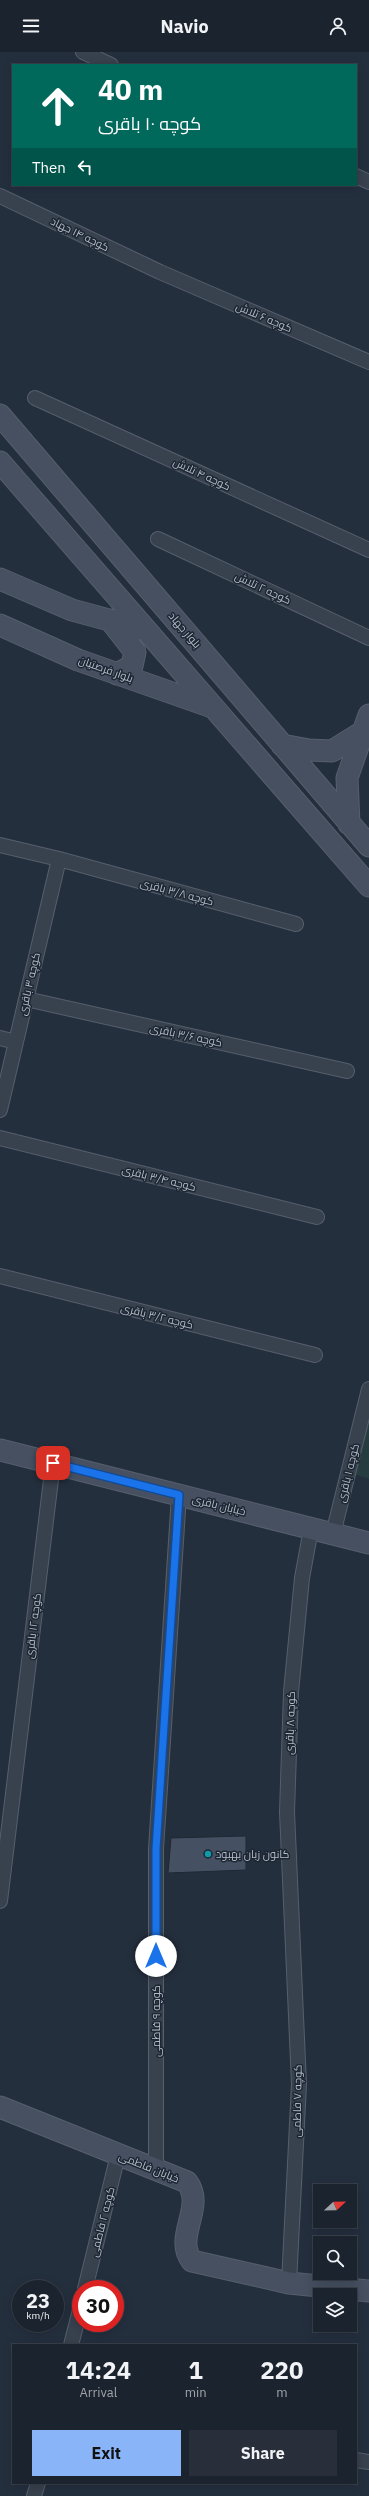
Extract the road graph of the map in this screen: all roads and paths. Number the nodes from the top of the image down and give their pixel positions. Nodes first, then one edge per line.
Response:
1 (83, 52) edge
2 (109, 64) edge
3 (357, 176) edge
4 (369, 182) edge
5 (0, 196) edge
6 (160, 272) joint
7 (369, 362) edge
8 (36, 398) dead end
9 (0, 415) edge
10 (0, 462) edge
11 (70, 496) junction
12 (47, 516) junction
13 (158, 539) dead end
14 (369, 550) edge
15 (0, 579) edge
16 (110, 620) junction
17 (0, 625) edge
18 (146, 630) junction
19 (369, 638) edge
20 (118, 674) junction
21 (214, 707) junction
22 (366, 728) edge
23 (282, 745) junction
24 (349, 824) junction
25 (0, 845) edge
26 (369, 846) edge
27 (59, 859) junction
28 (369, 886) edge
29 (296, 924) dead end
30 (26, 1000) junction
31 (0, 1038) edge
32 (16, 1042) junction
33 (347, 1071) dead end
34 (0, 1110) edge
35 (0, 1138) edge
36 (317, 1217) dead end
37 (0, 1276) edge
38 (315, 1354) dead end
39 (369, 1389) edge
40 (0, 1450) edge
41 (53, 1463) junction
42 (179, 1495) junction
43 (311, 1529) junction
44 (333, 1534) junction
45 (369, 1543) edge
46 (0, 1901) edge
47 (292, 1920) joint
48 (0, 2107) edge
49 (118, 2154) junction
50 (156, 2170) junction
51 (87, 2280) edge
52 (288, 2283) junction
53 (369, 2291) edge
54 (74, 2332) edge
55 (71, 2344) edge
56 (357, 2460) edge
57 (369, 2462) edge
58 (38, 2484) edge
59 (34, 2496) edge

1 - 2 street
3 - 4 street
5 - 6 street, کوچه ۱۴ جهاد
6 - 7 street, کوچه ۶ تلاش
8 - 14 street, کوچه ۴ تلاش
9 - 11 street, بلوار جهاد
10 - 12 street
11 - 12 street
11 - 23 street, بلوار جهاد
12 - 18 street
13 - 19 street, کوچه ۲ تلاش
15 - 16 street
16 - 18 street
16 - 20 street
17 - 20 street, بلوار فرصتیان
18 - 21 street
20 - 21 street, بلوار فرصتیان
21 - 28 street
22 - 23 street
22 - 24 street
23 - 24 street, بلوار جهاد
24 - 26 street, بلوار جهاد
25 - 27 street, کوچه ۳/۸ باقری
27 - 29 street, کوچه ۳/۸ باقری
27 - 30 street, کوچه ۳ باقری
30 - 32 street, کوچه ۳ باقری
30 - 33 street, کوچه ۳/۶ باقری
31 - 32 street
32 - 34 street, کوچه ۳ باقری
35 - 36 street, کوچه ۳/۴ باقری
37 - 38 street, کوچه ۳/۲ باقری
39 - 44 street, کوچه ۱ باقری
40 - 41 street, خیابان باقری
41 - 42 street, خیابان باقری
41 - 46 street, کوچه ۱۲ باقری
42 - 43 street, خیابان باقری
42 - 50 street, کوچه ۹ فاطمی
43 - 44 street, خیابان باقری
43 - 47 street, کوچه ۸ باقری
44 - 45 street, خیابان باقری
47 - 52 street, کوچه ۷ فاطمی
48 - 49 street, خیابان فاطمی
49 - 50 street, خیابان فاطمی
49 - 51 street, کوچه ۲ فاطمی
50 - 52 street, خیابان فاطمی
52 - 53 street, خیابان فاطمی
54 - 55 street
56 - 57 street
58 - 59 street

